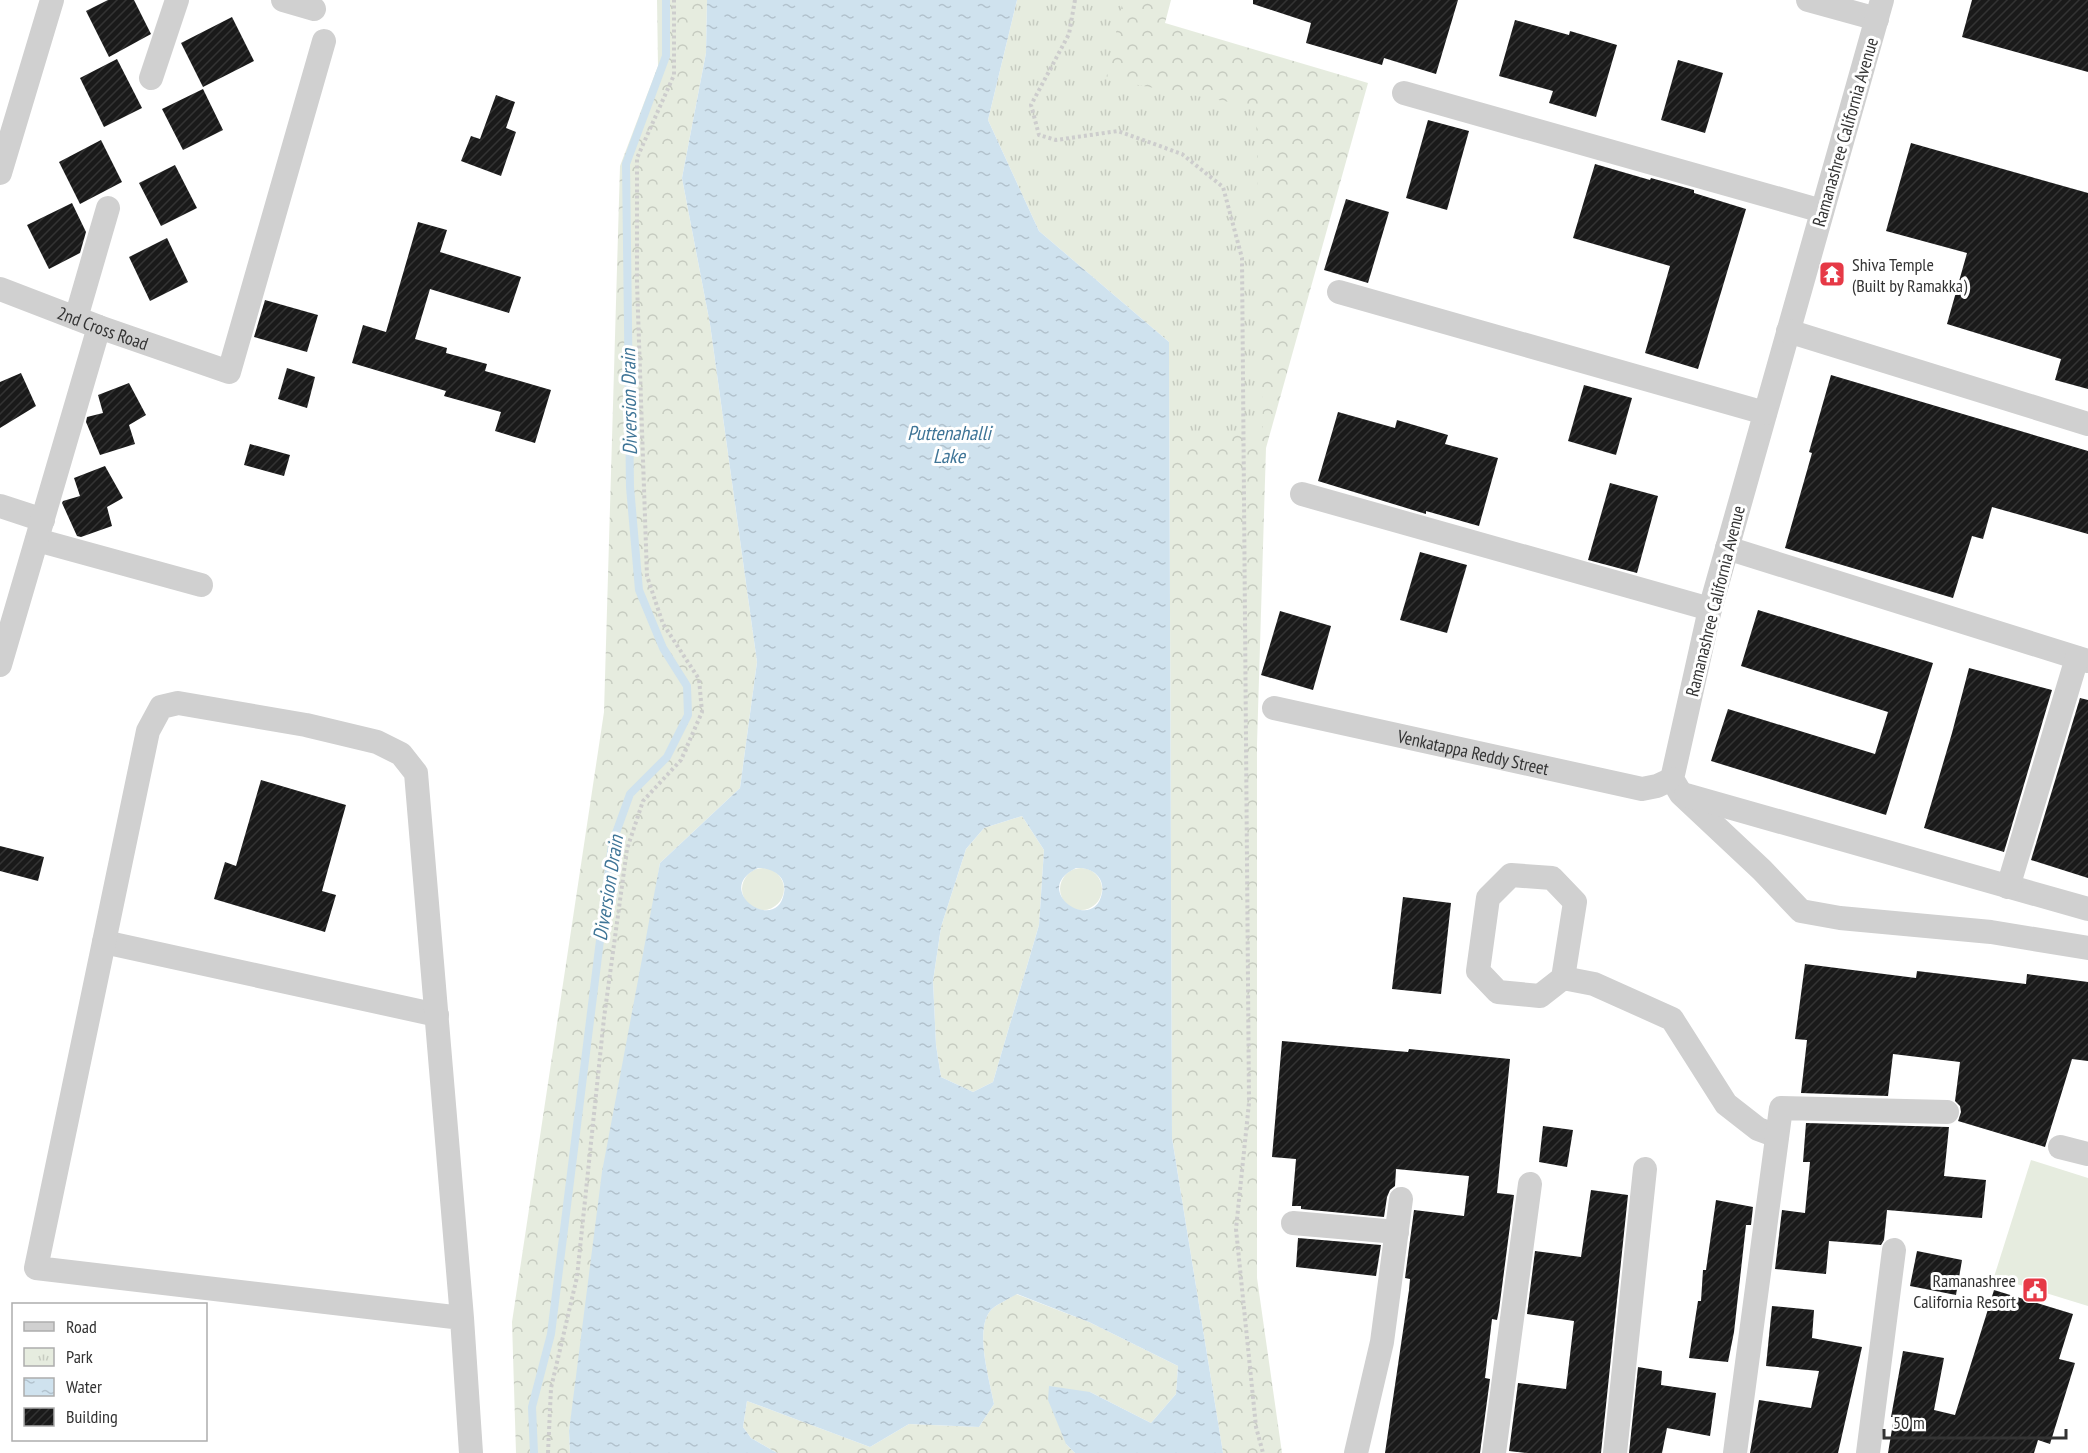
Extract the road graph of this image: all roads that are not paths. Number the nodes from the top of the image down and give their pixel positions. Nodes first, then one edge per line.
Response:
1 (52, 0) edge
2 (177, 0) edge
3 (284, 0) edge
4 (1808, 0) edge
5 (314, 9) dead end
6 (1880, 10) edge
7 (324, 41) dead end
8 (151, 78) dead end
9 (1404, 93) dead end
10 (4, 143) edge
11 (0, 173) edge
12 (108, 208) dead end
13 (1822, 212) junction
14 (0, 289) edge
15 (1339, 292) dead end
16 (76, 318) junction
17 (99, 327) junction
18 (1788, 331) junction
19 (1765, 413) junction
20 (2088, 424) edge
21 (1302, 494) dead end
22 (0, 506) edge
23 (40, 530) junction
24 (1727, 548) junction
25 (201, 585) dead end
26 (1710, 609) junction
27 (2083, 660) edge
28 (0, 661) edge
29 (1274, 708) dead end
30 (1677, 787) junction
31 (2008, 887) junction
32 (2088, 909) edge
33 (104, 942) junction
34 (2088, 948) edge
35 (1563, 978) junction
36 (437, 1015) junction
37 (1947, 1112) dead end
38 (1777, 1136) junction
39 (2060, 1147) dead end
40 (2088, 1154) edge
41 (1645, 1169) dead end
42 (1530, 1184) dead end
43 (1401, 1200) dead end
44 (1293, 1223) dead end
45 (1397, 1232) junction
46 (1894, 1250) dead end
47 (462, 1318) junction
48 (471, 1453) edge
49 (1356, 1453) edge
50 (1494, 1453) edge
51 (1615, 1453) edge
52 (1735, 1453) edge
53 (1868, 1453) edge

1 - 10 street
2 - 8 street
3 - 5 street
4 - 6 street
6 - 13 street, Ramanashree California Avenue
7 - 17 street, 2nd Cross Road
9 - 13 street
10 - 11 street
12 - 16 street
13 - 18 street, Ramanashree California Avenue
14 - 16 street, 2nd Cross Road
15 - 19 street
16 - 17 street, 2nd Cross Road
17 - 23 street
18 - 19 street, Ramanashree California Avenue
18 - 20 street
19 - 24 street, Ramanashree California Avenue
21 - 26 street
22 - 23 street
23 - 25 street
23 - 28 street
24 - 26 street, Ramanashree California Avenue
24 - 27 street
26 - 30 street, Ramanashree California Avenue
27 - 31 street
29 - 30 street, Venkatappa Reddy Street
30 - 31 street
30 - 34 street
31 - 32 street
33 - 36 street
33 - 36 street
33 - 47 street
35 - 35 street
35 - 38 street
36 - 47 street
37 - 38 street
38 - 52 street
39 - 40 street
41 - 51 street
42 - 50 street
43 - 45 street
44 - 45 street
45 - 49 street
46 - 53 street
47 - 48 street

